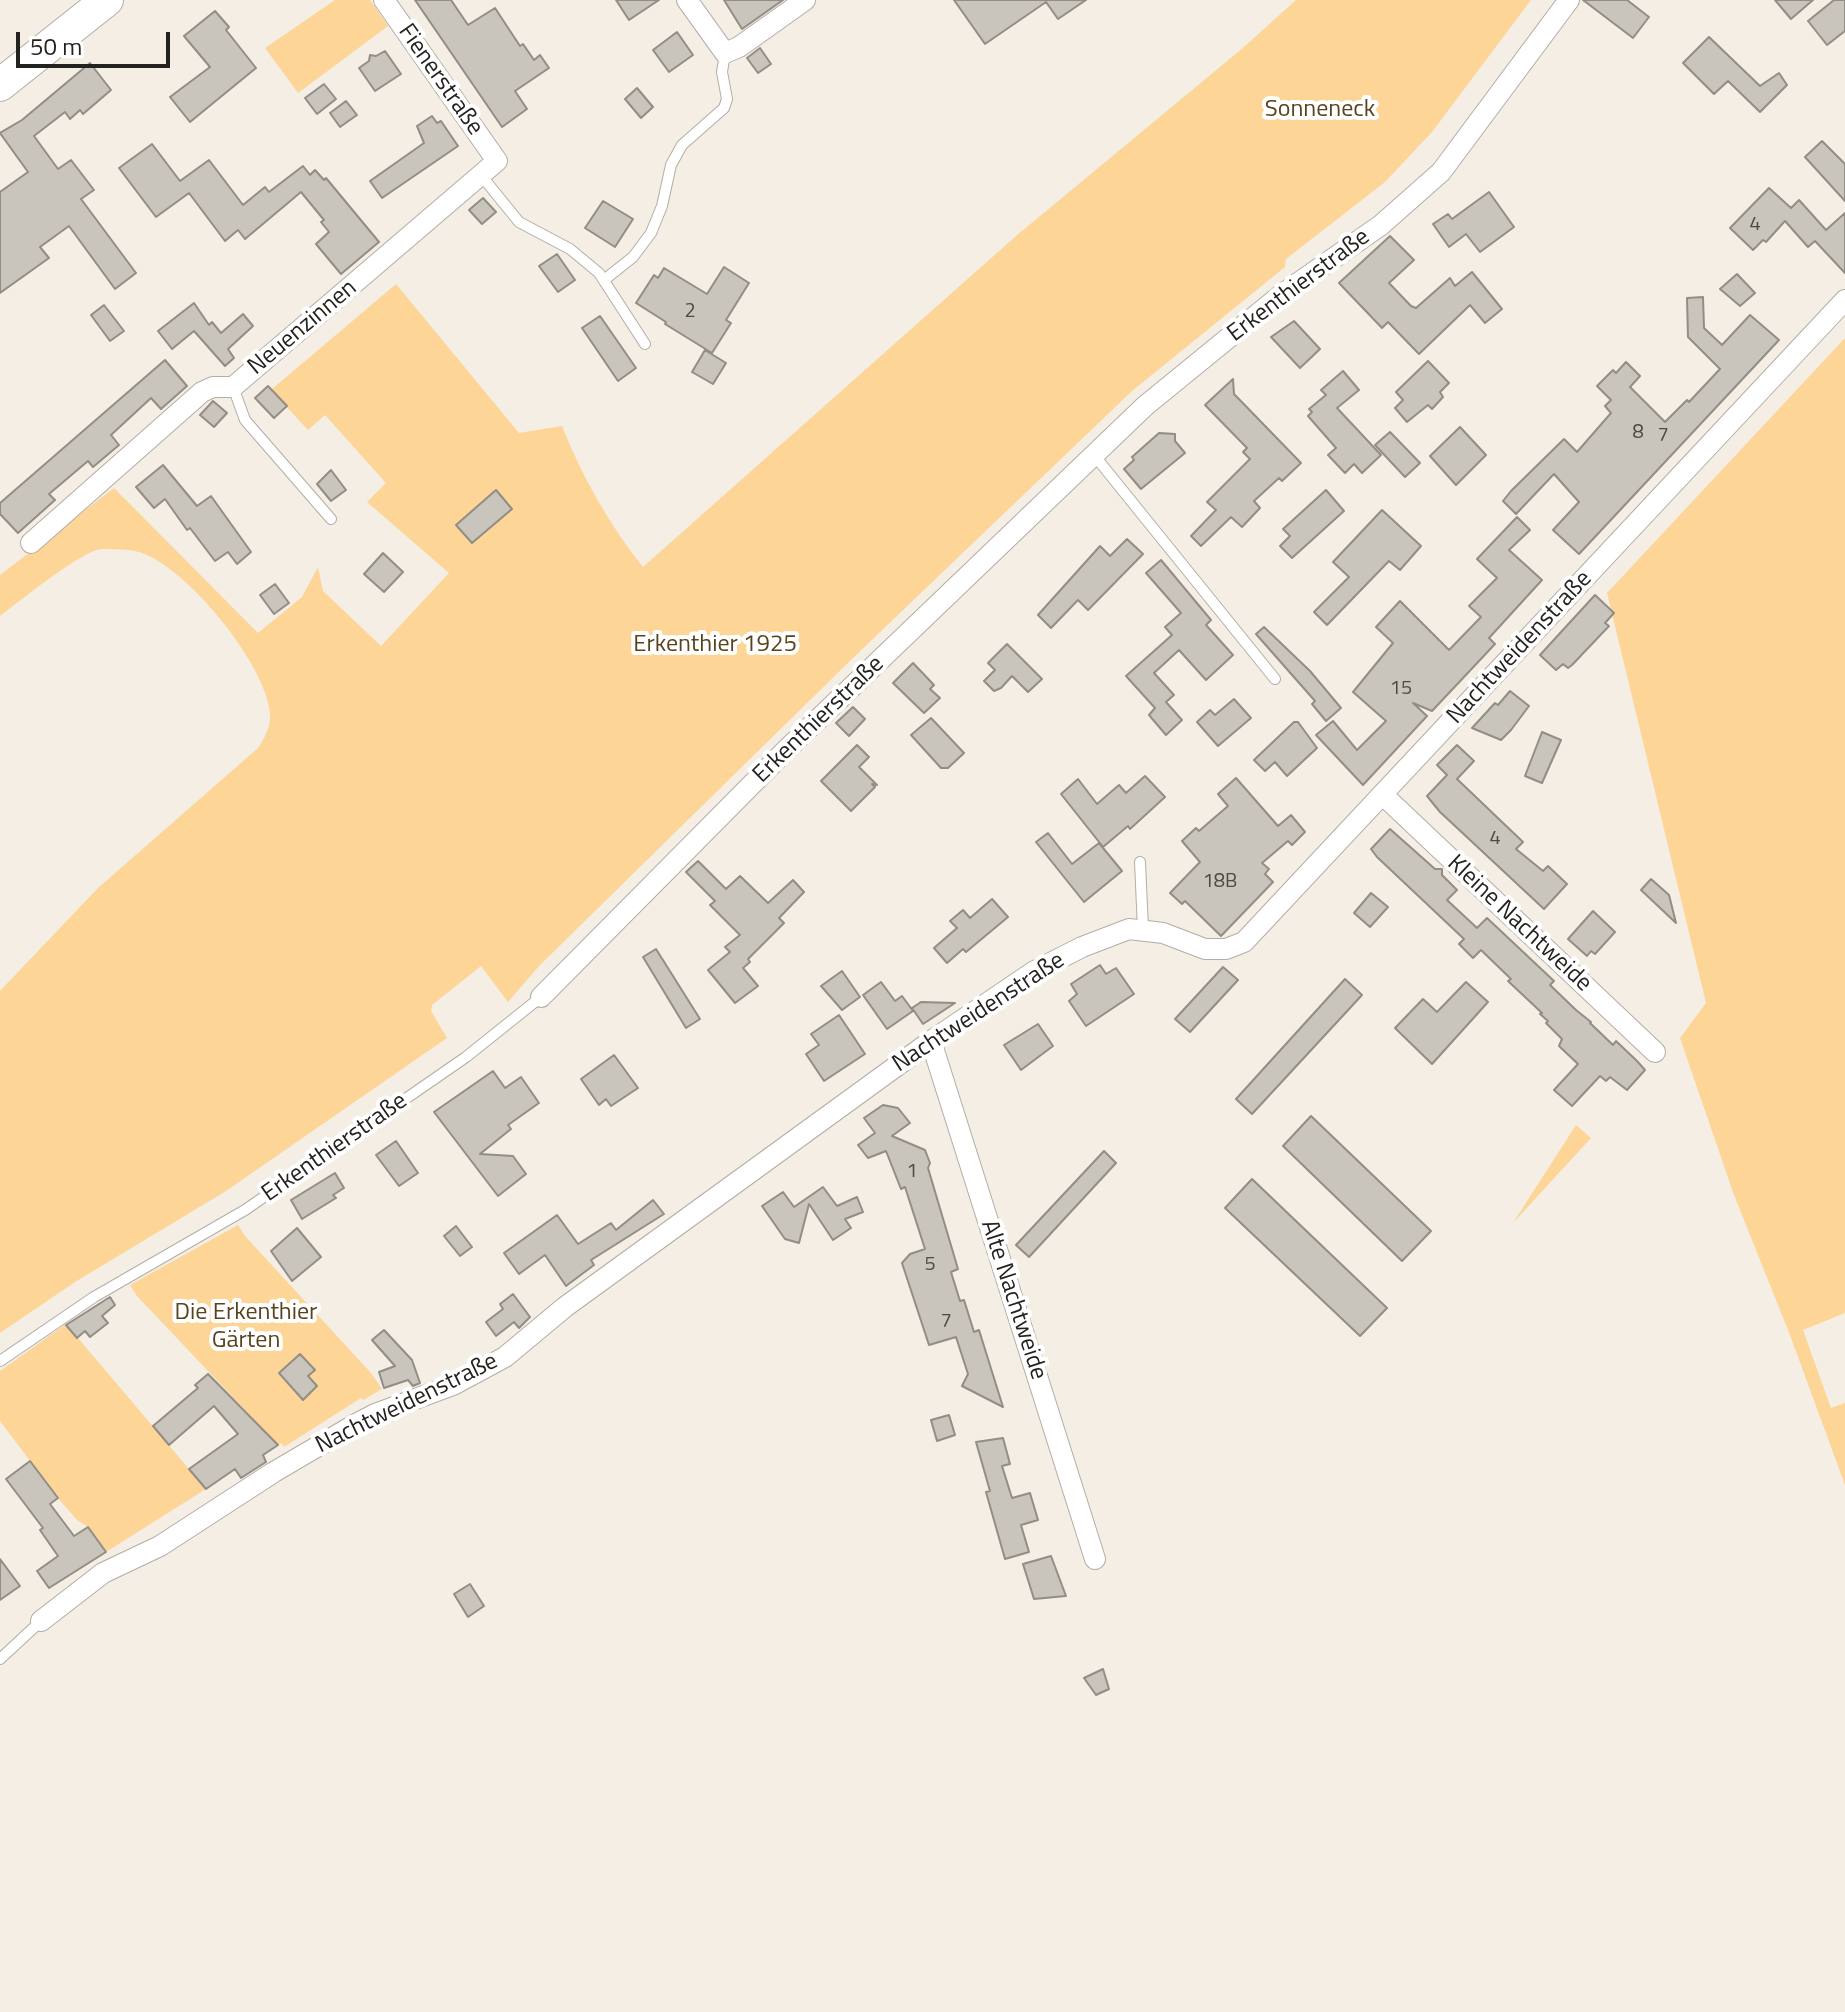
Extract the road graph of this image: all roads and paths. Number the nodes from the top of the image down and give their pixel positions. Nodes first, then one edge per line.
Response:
1 (107, 0) edge
2 (384, 0) edge
3 (687, 0) edge
4 (805, 0) edge
5 (1569, 0) edge
6 (725, 53) junction
7 (0, 85) edge
8 (488, 167) junction
9 (604, 280) junction
10 (1845, 300) edge
11 (645, 344) dead end
12 (233, 387) junction
13 (1094, 455) junction
14 (331, 519) dead end
15 (31, 543) dead end
16 (1275, 679) dead end
17 (1383, 795) junction
18 (1140, 862) dead end
19 (1143, 929) junction
20 (541, 997) joint
21 (931, 1041) junction
22 (1655, 1052) dead end
23 (0, 1361) edge
24 (1095, 1559) dead end
25 (41, 1621) joint
26 (0, 1659) edge

1 - 7 main road
2 - 8 street, Fienerstraße
3 - 6 street
4 - 6 street
5 - 13 street, Erkenthierstraße
6 - 9 lane
8 - 9 lane
8 - 12 street, Neuenzinnen
9 - 11 lane
10 - 17 street, Nachtweidenstraße
12 - 14 lane
12 - 15 street, Neuenzinnen
13 - 16 lane
13 - 20 street, Erkenthierstraße
17 - 19 street, Nachtweidenstraße
17 - 22 street, Kleine Nachtweide
18 - 19 lane
19 - 21 street, Nachtweidenstraße
20 - 23 lane, Erkenthierstraße
21 - 24 street, Alte Nachtweide
21 - 25 street, Nachtweidenstraße
25 - 26 lane

